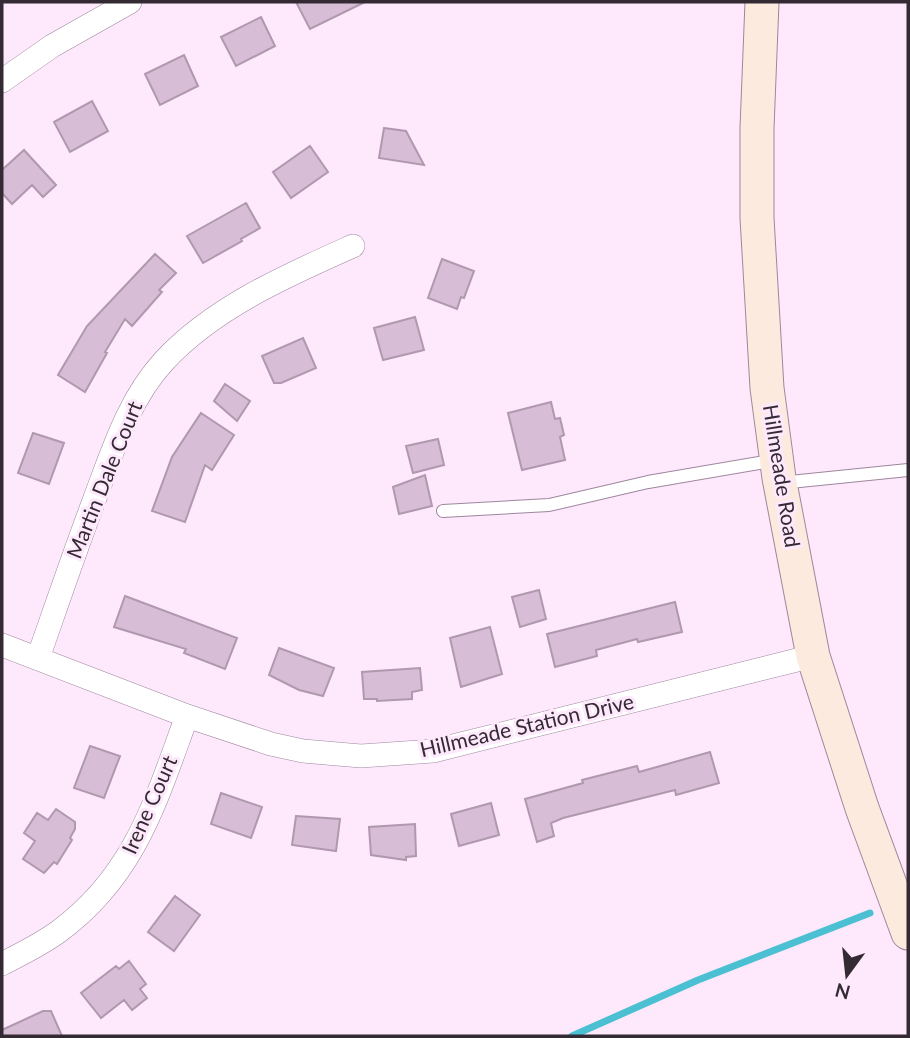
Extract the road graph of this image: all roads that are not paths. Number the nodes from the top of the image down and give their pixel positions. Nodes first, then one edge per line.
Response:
1 (130, 2) edge
2 (762, 2) edge
3 (2, 82) edge
4 (353, 246) dead end
5 (908, 470) edge
6 (778, 472) junction
7 (443, 511) dead end
8 (2, 645) edge
9 (813, 656) junction
10 (38, 658) junction
11 (187, 716) junction
12 (908, 933) edge
13 (2, 964) edge

1 - 3 street
2 - 6 street, Hillmeade Road
4 - 10 street, Martin Dale Court
5 - 6 lane
6 - 7 lane
6 - 9 street, Hillmeade Road
8 - 10 street, Hillmeade Station Drive
9 - 11 street, Hillmeade Station Drive
9 - 12 street, Hillmeade Road
10 - 11 street, Hillmeade Station Drive
11 - 13 street, Irene Court

